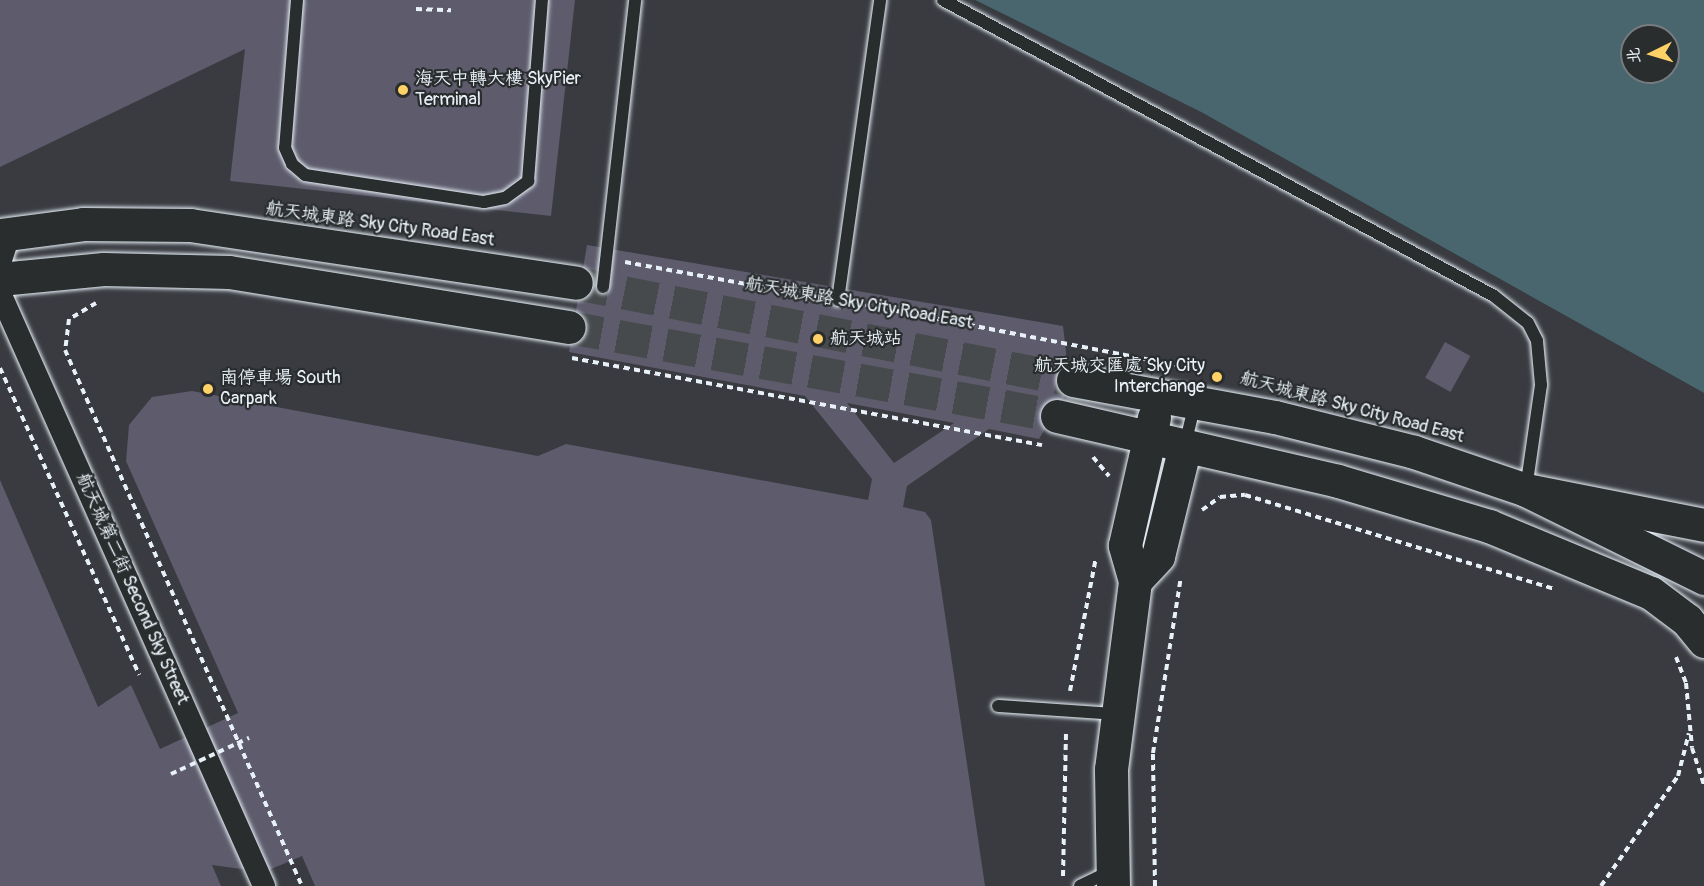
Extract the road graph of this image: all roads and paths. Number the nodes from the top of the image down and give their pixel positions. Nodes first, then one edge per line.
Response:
1 (297, 0) edge
2 (542, 0) edge
3 (635, 0) edge
4 (880, 0) edge
5 (943, 0) edge
6 (416, 9) dead end
7 (451, 10) dead end
8 (5, 233) edge
9 (607, 258) junction
10 (0, 263) edge
11 (0, 279) edge
12 (589, 285) joint
13 (0, 293) edge
14 (109, 298) dead end
15 (838, 300) junction
16 (565, 342) joint
17 (1181, 366) dead end
18 (0, 368) edge
19 (1073, 380) tunnel mouth
20 (1159, 396) junction
21 (1195, 402) junction
22 (1055, 431) joint
23 (1149, 438) junction
24 (1185, 446) junction
25 (1087, 454) dead end
26 (1110, 488) dead end
27 (1526, 490) junction
28 (1197, 519) dead end
29 (1704, 525) edge
30 (1183, 568) dead end
31 (1704, 578) edge
32 (1135, 581) junction
33 (1557, 590) dead end
34 (1704, 641) edge
35 (1668, 647) dead end
36 (142, 681) dead end
37 (998, 706) dead end
38 (1115, 714) junction
39 (1689, 730) junction
40 (249, 738) dead end
41 (176, 757) dead end
42 (171, 774) dead end
43 (186, 778) dead end
44 (1704, 785) edge
45 (1112, 878) edge
46 (264, 886) edge
47 (302, 886) edge
48 (1080, 886) edge
49 (1155, 886) edge
50 (1601, 886) edge

1 - 2 lane
3 - 9 lane
4 - 15 lane
5 - 27 lane
6 - 7 path
8 - 10 street
8 - 12 street, 航天城東路 Sky City Road East
9 - 12 lane
9 - 15 path, 航天城東路 Sky City Road East
11 - 16 street
13 - 46 street, 航天城第二街 Second Sky Street
14 - 47 path, 航天城第二街 Second Sky Street
15 - 17 path, 航天城東路 Sky City Road East
16 - 22 path
18 - 36 path, 航天城第二街 Second Sky Street
19 - 20 street, 航天城東路 Sky City Road East
20 - 21 street, 航天城東路 Sky City Road East
20 - 23 street
21 - 24 lane
21 - 27 street, 航天城東路 Sky City Road East
22 - 23 street
23 - 24 street
23 - 32 street
24 - 32 street
24 - 34 street
25 - 26 path
27 - 29 street
27 - 31 street, 航天城東路 Sky City Road East
28 - 33 path
30 - 49 path
32 - 38 street
35 - 39 path
37 - 38 lane
38 - 45 street
39 - 44 path
39 - 50 path
40 - 42 path, bridge
41 - 43 path
45 - 48 lane

